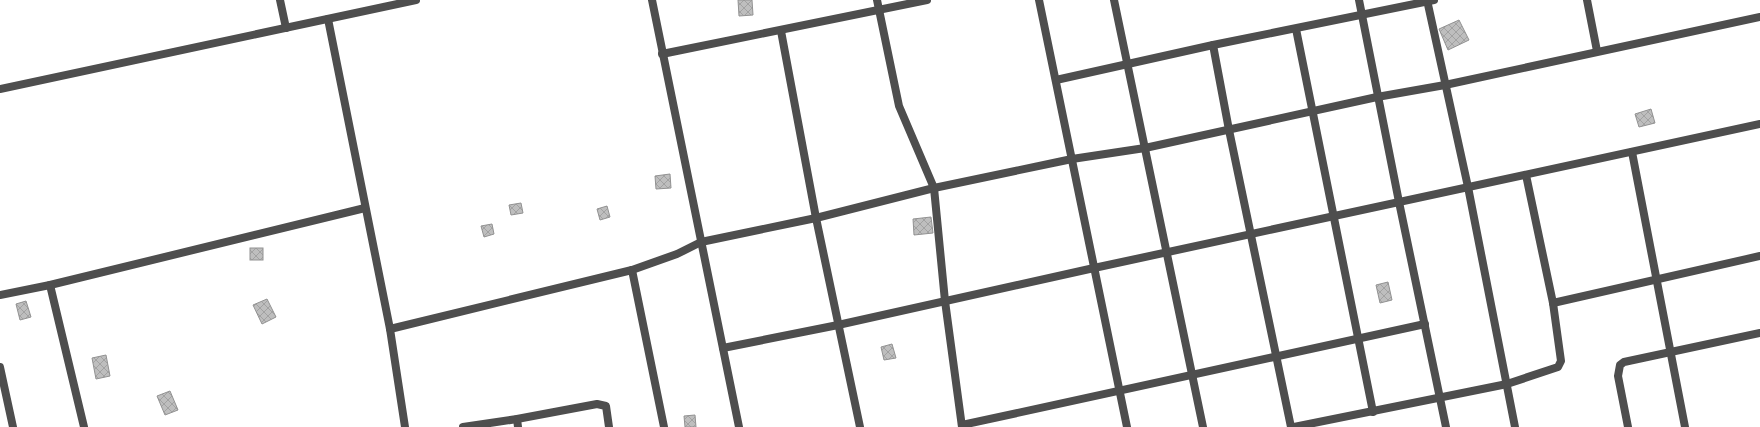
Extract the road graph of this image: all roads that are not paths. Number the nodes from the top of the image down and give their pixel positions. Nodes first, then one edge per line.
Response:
1 (280, 0) edge
2 (416, 0) edge
3 (652, 0) edge
4 (877, 0) edge
5 (927, 0) edge
6 (1039, 0) edge
7 (1114, 0) edge
8 (1358, 0) edge
9 (1429, 0) edge
10 (1587, 0) edge
11 (879, 10) junction
12 (1362, 15) junction
13 (1760, 17) edge
14 (328, 19) junction
15 (286, 28) junction
16 (1296, 29) junction
17 (781, 31) junction
18 (1214, 45) junction
19 (1597, 51) junction
20 (662, 54) junction
21 (1128, 65) junction
22 (1056, 80) junction
23 (1445, 84) junction
24 (0, 89) edge
25 (1377, 97) junction
26 (1313, 112) junction
27 (1760, 124) edge
28 (1229, 130) junction
29 (1145, 148) junction
30 (1632, 152) junction
31 (1072, 159) junction
32 (1526, 175) junction
33 (1468, 187) junction
34 (934, 188) junction
35 (1399, 202) junction
36 (365, 208) junction
37 (1334, 216) junction
38 (816, 218) junction
39 (1251, 234) junction
40 (701, 242) junction
41 (1167, 252) junction
42 (1760, 256) edge
43 (1094, 268) junction
44 (632, 270) junction
45 (1656, 281) junction
46 (50, 285) junction
47 (0, 296) edge
48 (945, 301) junction
49 (1553, 303) junction
50 (1424, 324) junction
51 (838, 325) junction
52 (390, 329) junction
53 (1760, 333) edge
54 (1359, 340) junction
55 (723, 348) junction
56 (1672, 352) junction
57 (1277, 357) junction
58 (0, 367) edge
59 (1192, 375) junction
60 (1507, 384) junction
61 (1119, 390) junction
62 (1440, 398) junction
63 (1373, 412) junction
64 (518, 423) edge
65 (962, 426) edge
66 (13, 427) edge
67 (84, 427) edge
68 (405, 427) edge
69 (463, 427) edge
70 (609, 427) edge
71 (664, 427) edge
72 (739, 427) edge
73 (860, 427) edge
74 (1126, 427) edge
75 (1203, 427) edge
76 (1293, 427) edge
77 (1446, 427) edge
78 (1515, 427) edge
79 (1628, 427) edge
80 (1685, 427) edge

1 - 15 street
2 - 14 street
3 - 20 street
4 - 11 street
5 - 11 street
6 - 22 street
7 - 21 street
8 - 12 street
9 - 12 street
9 - 23 street
10 - 19 street
11 - 17 street
11 - 34 street
12 - 16 street
12 - 25 street
13 - 19 street
14 - 15 street
14 - 36 street
15 - 24 street
16 - 18 street
16 - 26 street
17 - 20 street
17 - 38 street
18 - 21 street
18 - 28 street
19 - 23 street
20 - 40 street
21 - 22 street
21 - 29 street
22 - 31 street
23 - 25 street
23 - 33 street
25 - 26 street
25 - 35 street
26 - 28 street
26 - 37 street
27 - 30 street
28 - 29 street
28 - 39 street
29 - 31 street
29 - 41 street
30 - 32 street
30 - 45 street
31 - 34 street
31 - 43 street
32 - 33 street
32 - 49 street
33 - 35 street
33 - 60 street
34 - 38 street
34 - 48 street
35 - 37 street
35 - 50 street
36 - 46 street
36 - 52 street
37 - 39 street
37 - 54 street
38 - 40 street
38 - 51 street
39 - 41 street
39 - 57 street
40 - 44 street
40 - 55 street
41 - 43 street
41 - 59 street
42 - 45 street
43 - 48 street
43 - 61 street
44 - 52 street
44 - 71 street
45 - 49 street
45 - 56 street
46 - 47 street
46 - 67 street
48 - 51 street
48 - 65 street
49 - 60 street
50 - 54 street
50 - 62 street
51 - 55 street
51 - 73 street
52 - 68 street
53 - 56 street
54 - 57 street
54 - 63 street
55 - 72 street
56 - 79 street
56 - 80 street
57 - 59 street
57 - 76 street
58 - 66 street
59 - 61 street
59 - 75 street
60 - 62 street
60 - 78 street
61 - 65 street
61 - 74 street
62 - 63 street
62 - 77 street
63 - 76 street
64 - 69 street
64 - 70 street

